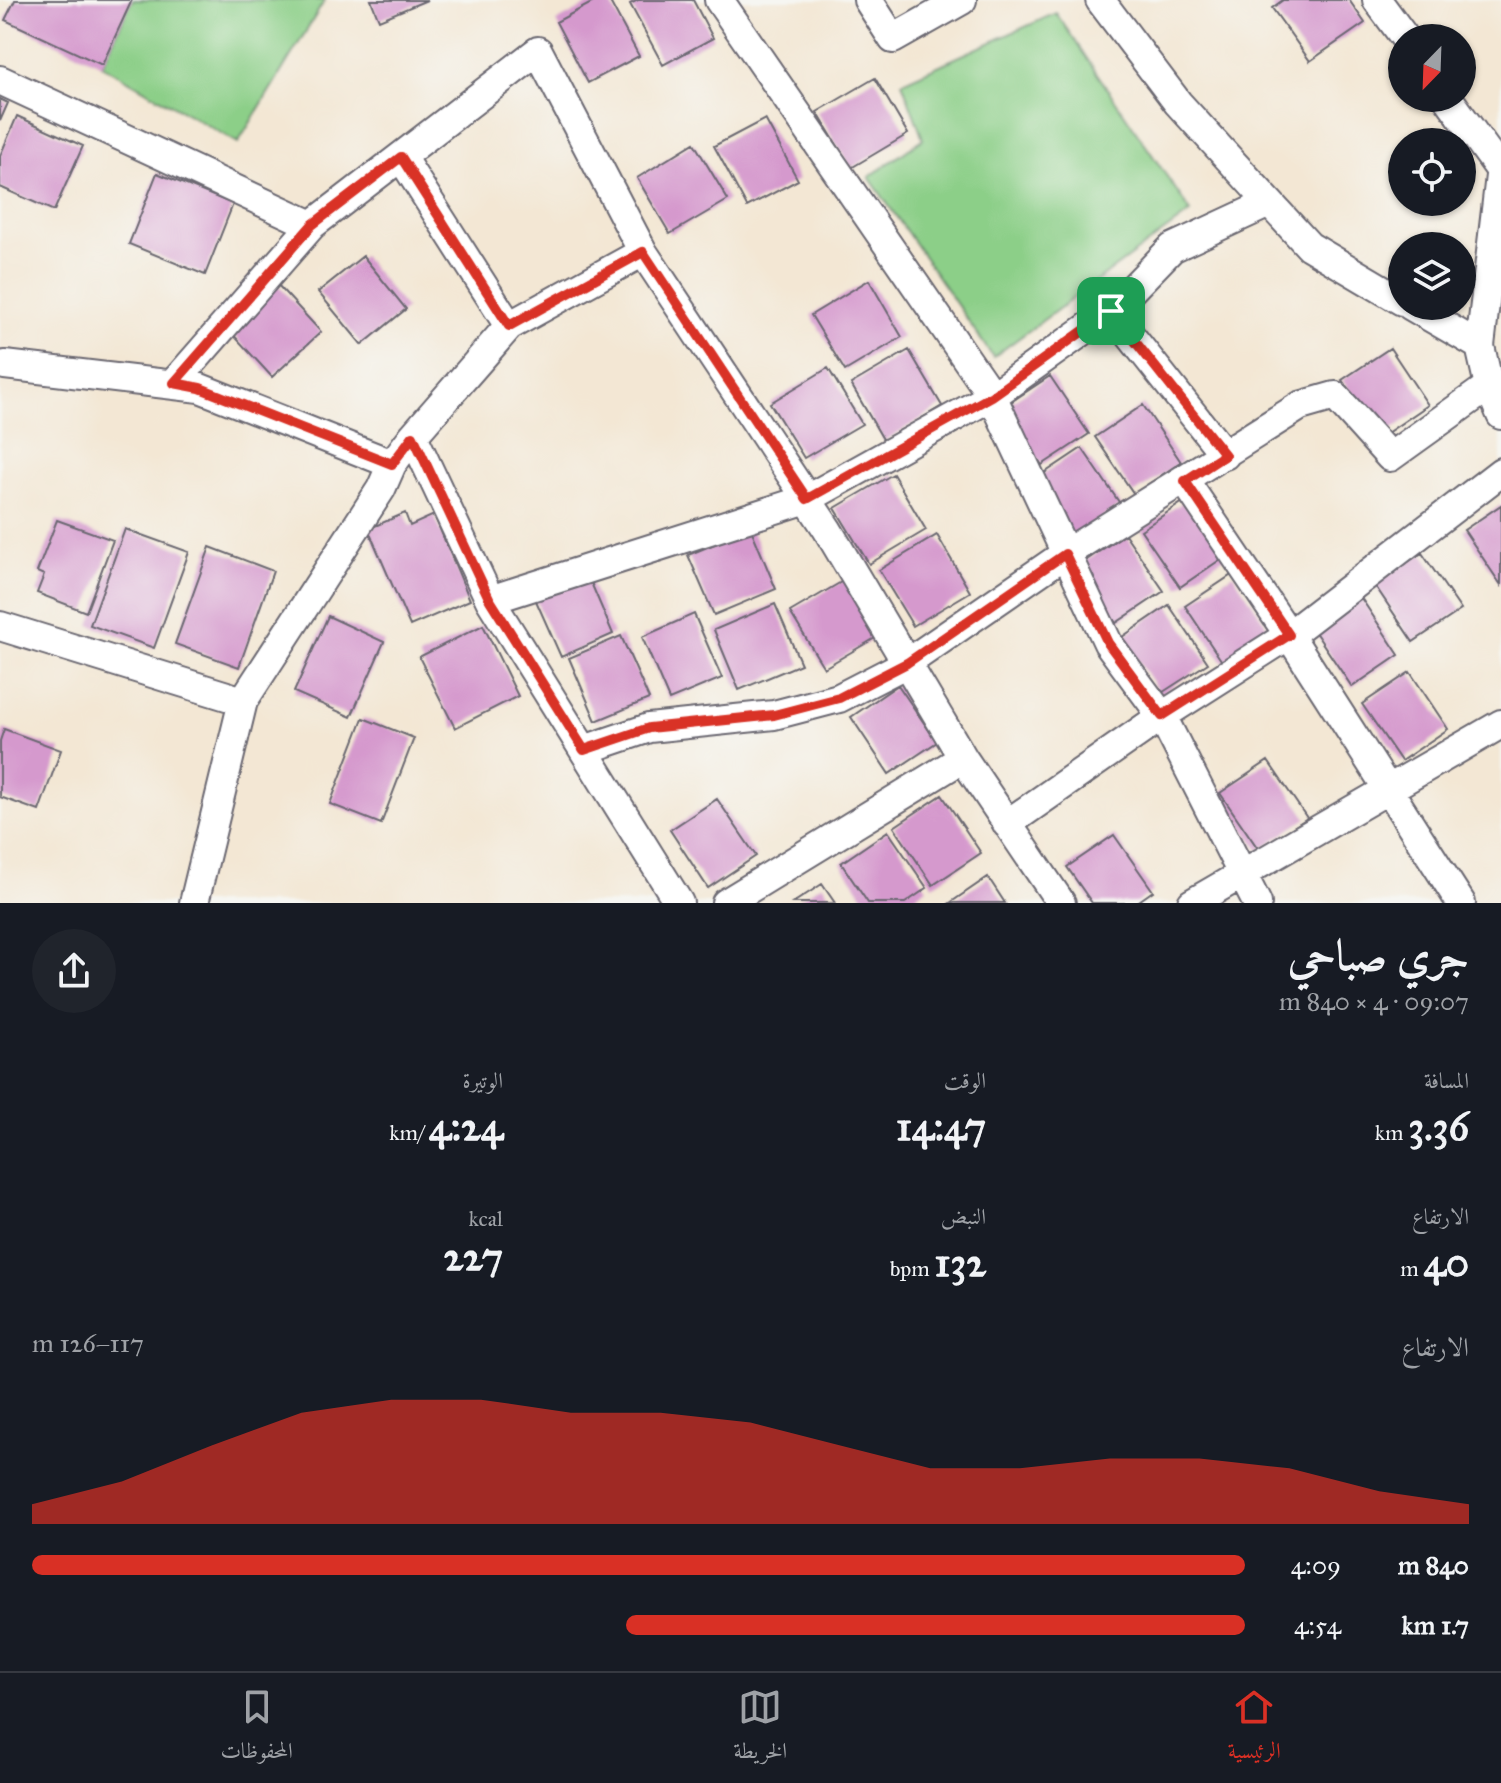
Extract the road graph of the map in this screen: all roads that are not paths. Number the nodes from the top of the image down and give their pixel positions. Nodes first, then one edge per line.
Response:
1 (719, 0) edge
2 (868, 0) edge
3 (962, 0) edge
4 (1100, 0) edge
5 (1380, 1) edge
6 (1396, 24) edge
7 (0, 80) edge
8 (1458, 112) edge
9 (401, 157) junction
10 (1500, 169) edge
11 (1269, 203) junction
12 (312, 225) junction
13 (643, 252) junction
14 (1388, 293) edge
15 (1111, 311) junction
16 (1435, 320) edge
17 (509, 326) junction
18 (1480, 346) junction
19 (5, 365) dead end
20 (174, 383) junction
21 (1489, 386) junction
22 (992, 396) junction
23 (1501, 415) edge
24 (413, 436) junction
25 (1225, 455) junction
26 (392, 464) junction
27 (1501, 472) edge
28 (1185, 481) junction
29 (807, 499) junction
30 (1065, 554) junction
31 (490, 600) junction
32 (0, 626) edge
33 (1289, 635) junction
34 (907, 663) junction
35 (243, 701) junction
36 (1162, 716) junction
37 (1501, 724) edge
38 (584, 750) junction
39 (963, 758) junction
40 (1389, 790) junction
41 (1007, 824) junction
42 (1242, 875) junction
43 (194, 903) edge
44 (679, 903) edge
45 (726, 903) edge
46 (1061, 903) edge
47 (1192, 903) edge
48 (1257, 903) edge
49 (1461, 903) edge

1 - 22 street
2 - 3 street
4 - 11 street
5 - 6 street
7 - 12 street
8 - 10 street
9 - 12 street
9 - 13 street
9 - 17 street
10 - 18 street
11 - 14 street
11 - 15 street
12 - 20 street
13 - 17 street
13 - 29 street
15 - 22 street
15 - 25 street
16 - 18 street
17 - 24 street
18 - 21 street
19 - 20 street
20 - 26 street
21 - 23 street
21 - 25 street
22 - 29 street
22 - 30 street
24 - 26 street
24 - 31 street
25 - 28 street
26 - 35 street
27 - 33 street
28 - 30 street
28 - 33 street
29 - 31 street
29 - 34 street
30 - 34 street
30 - 36 street
31 - 38 street
32 - 35 street
33 - 36 street
33 - 40 street
34 - 38 street
34 - 39 street
35 - 43 street
36 - 41 street
36 - 42 street
37 - 40 street
38 - 44 street
39 - 41 street
39 - 45 street
40 - 42 street
40 - 49 street
41 - 46 street
42 - 47 street
42 - 48 street

